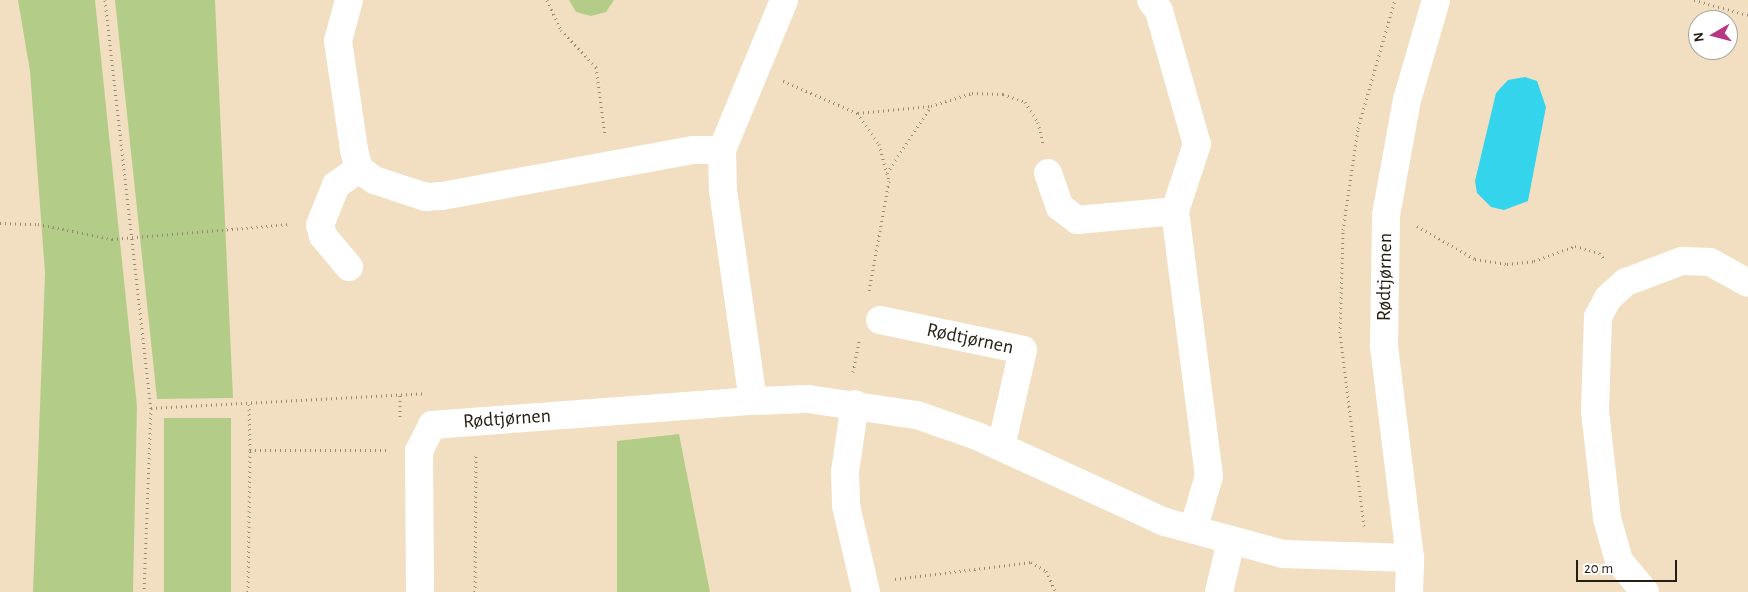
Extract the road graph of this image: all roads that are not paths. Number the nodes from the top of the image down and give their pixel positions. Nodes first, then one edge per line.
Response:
1 (349, 0) edge
2 (784, 0) edge
3 (1150, 0) edge
4 (1436, 0) edge
5 (722, 150) junction
6 (359, 169) junction
7 (1048, 173) road end
8 (1175, 211) junction
9 (349, 267) dead end
10 (1748, 283) edge
11 (870, 325) road end
12 (753, 401) junction
13 (855, 404) junction
14 (1001, 447) junction
15 (1193, 530) junction
16 (1231, 541) junction
17 (1410, 558) junction
18 (865, 588) edge
19 (420, 592) edge
20 (1219, 592) edge
21 (1410, 592) edge
22 (1645, 592) edge

1 - 6 street
2 - 5 street
3 - 8 street
4 - 17 street, Rødtjørnen
5 - 6 street
5 - 12 street
6 - 9 street
7 - 8 street
8 - 15 street
10 - 22 street
11 - 14 street, Rødtjørnen
12 - 13 street, Rødtjørnen
12 - 19 street, Rødtjørnen
13 - 14 street, Rødtjørnen
13 - 18 street
14 - 15 street, Rødtjørnen
15 - 16 street, Rødtjørnen
16 - 17 street, Rødtjørnen
16 - 20 street
17 - 21 street, Rødtjørnen

